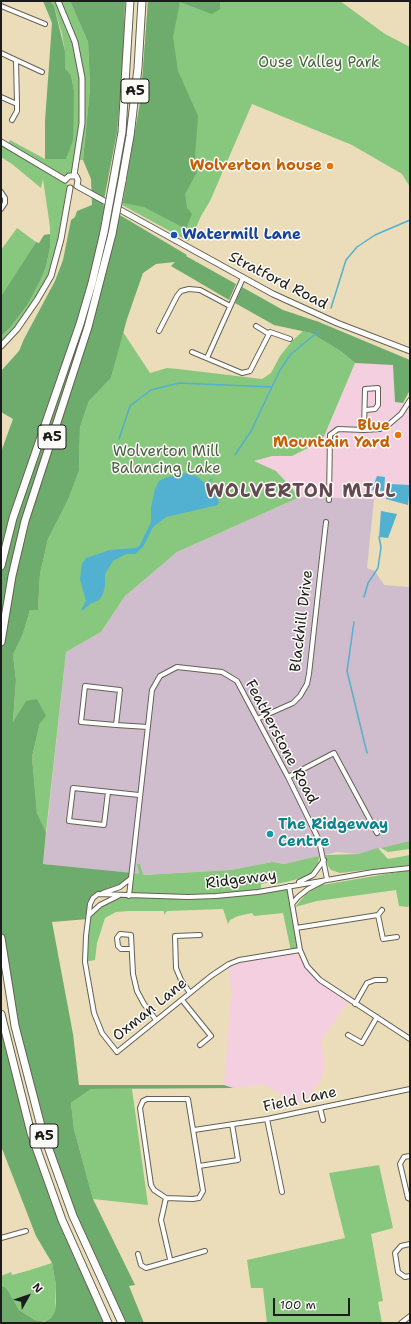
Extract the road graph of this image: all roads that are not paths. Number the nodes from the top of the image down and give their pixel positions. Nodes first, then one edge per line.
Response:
1 (58, 1) edge
2 (130, 1) edge
3 (142, 1) edge
4 (1, 6) edge
5 (45, 24) dead end
6 (1, 53) edge
7 (16, 60) junction
8 (42, 72) dead end
9 (1, 97) edge
10 (17, 104) junction
11 (12, 120) dead end
12 (1, 142) edge
13 (74, 175) junction
14 (65, 180) junction
15 (78, 186) junction
16 (70, 188) junction
17 (1, 192) edge
18 (1, 209) edge
19 (242, 278) junction
20 (230, 306) junction
21 (256, 326) dead end
22 (159, 331) dead end
23 (269, 334) junction
24 (290, 339) dead end
25 (1, 346) edge
26 (410, 351) edge
27 (192, 352) dead end
28 (208, 358) junction
29 (410, 400) edge
30 (366, 410) junction
31 (364, 430) junction
32 (329, 500) dead end
33 (326, 522) dead end
34 (1, 566) edge
35 (1, 642) edge
36 (257, 719) junction
37 (116, 725) junction
38 (148, 727) junction
39 (288, 777) junction
40 (108, 792) junction
41 (139, 795) junction
42 (377, 833) dead end
43 (324, 860) junction
44 (410, 868) edge
45 (130, 878) junction
46 (327, 879) junction
47 (289, 886) junction
48 (100, 894) junction
49 (121, 896) junction
50 (129, 896) junction
51 (292, 904) junction
52 (382, 910) dead end
53 (378, 914) junction
54 (89, 915) junction
55 (296, 928) junction
56 (200, 935) dead end
57 (397, 937) dead end
58 (1, 938) edge
59 (131, 949) junction
60 (300, 950) junction
61 (385, 980) dead end
62 (190, 993) junction
63 (182, 1000) junction
64 (355, 1004) junction
65 (1, 1014) edge
66 (377, 1017) junction
67 (156, 1020) junction
68 (348, 1035) dead end
69 (410, 1039) edge
70 (362, 1044) junction
71 (200, 1045) dead end
72 (366, 1046) dead end
73 (410, 1089) edge
74 (320, 1108) junction
75 (267, 1119) junction
76 (323, 1120) dead end
77 (232, 1124) junction
78 (194, 1130) junction
79 (410, 1156) edge
80 (199, 1166) junction
81 (282, 1192) dead end
82 (166, 1198) junction
83 (410, 1198) edge
84 (26, 1231) dead end
85 (1, 1238) edge
86 (410, 1244) edge
87 (205, 1250) dead end
88 (138, 1254) dead end
89 (170, 1259) junction
90 (410, 1276) edge
91 (410, 1316) edge
92 (108, 1323) edge
93 (122, 1323) edge
94 (402, 1323) edge

1 - 13 street
2 - 34 highway, A5, bridge
3 - 35 highway, A5, bridge
4 - 5 street
6 - 7 street
7 - 8 street
7 - 10 street
9 - 10 street
10 - 11 street
12 - 14 street
13 - 14 street
13 - 15 street
14 - 16 street
15 - 16 street
15 - 19 street, Stratford Road
16 - 25 street
17 - 18 street
19 - 20 street
19 - 26 street, Stratford Road
20 - 22 street
20 - 28 street
21 - 23 street
23 - 24 street
23 - 28 street
27 - 28 street
29 - 31 street
30 - 30 street
30 - 31 street
31 - 32 street
33 - 36 street, Blackhill Drive
36 - 38 street, Featherstone Road
36 - 39 street, Featherstone Road
37 - 37 street
37 - 38 street
38 - 41 street, Featherstone Road
39 - 42 street
39 - 43 street, Featherstone Road
40 - 40 street
40 - 41 street
41 - 45 street, Featherstone Road
43 - 46 street, Featherstone Road
43 - 47 street
44 - 46 street, Ridgeway
45 - 48 street
45 - 50 street, Featherstone Road
46 - 47 street, Ridgeway
46 - 51 street
47 - 50 street, Ridgeway
47 - 51 street
48 - 49 street, Ridgeway
48 - 54 street
49 - 50 street, Ridgeway
49 - 54 street
51 - 55 street
52 - 53 street
53 - 55 street
53 - 57 street
54 - 67 street, Oxman Lane
55 - 60 street
56 - 62 street
58 - 93 highway, A5
59 - 59 street
59 - 67 street
60 - 62 street, Oxman Lane
60 - 64 street
61 - 64 street
62 - 63 street, Oxman Lane
63 - 67 street, Oxman Lane
63 - 71 street
64 - 66 street
65 - 92 highway, A5
66 - 69 street
66 - 70 street
68 - 70 street
70 - 72 street
73 - 74 street, Field Lane
74 - 75 street, Field Lane
74 - 76 street
75 - 77 street, Field Lane
75 - 81 street
77 - 78 street, Field Lane
77 - 80 street
78 - 80 street
78 - 82 street
79 - 83 street
80 - 82 street
82 - 89 street
84 - 85 street
86 - 90 street
87 - 89 street
88 - 89 street
91 - 94 street

